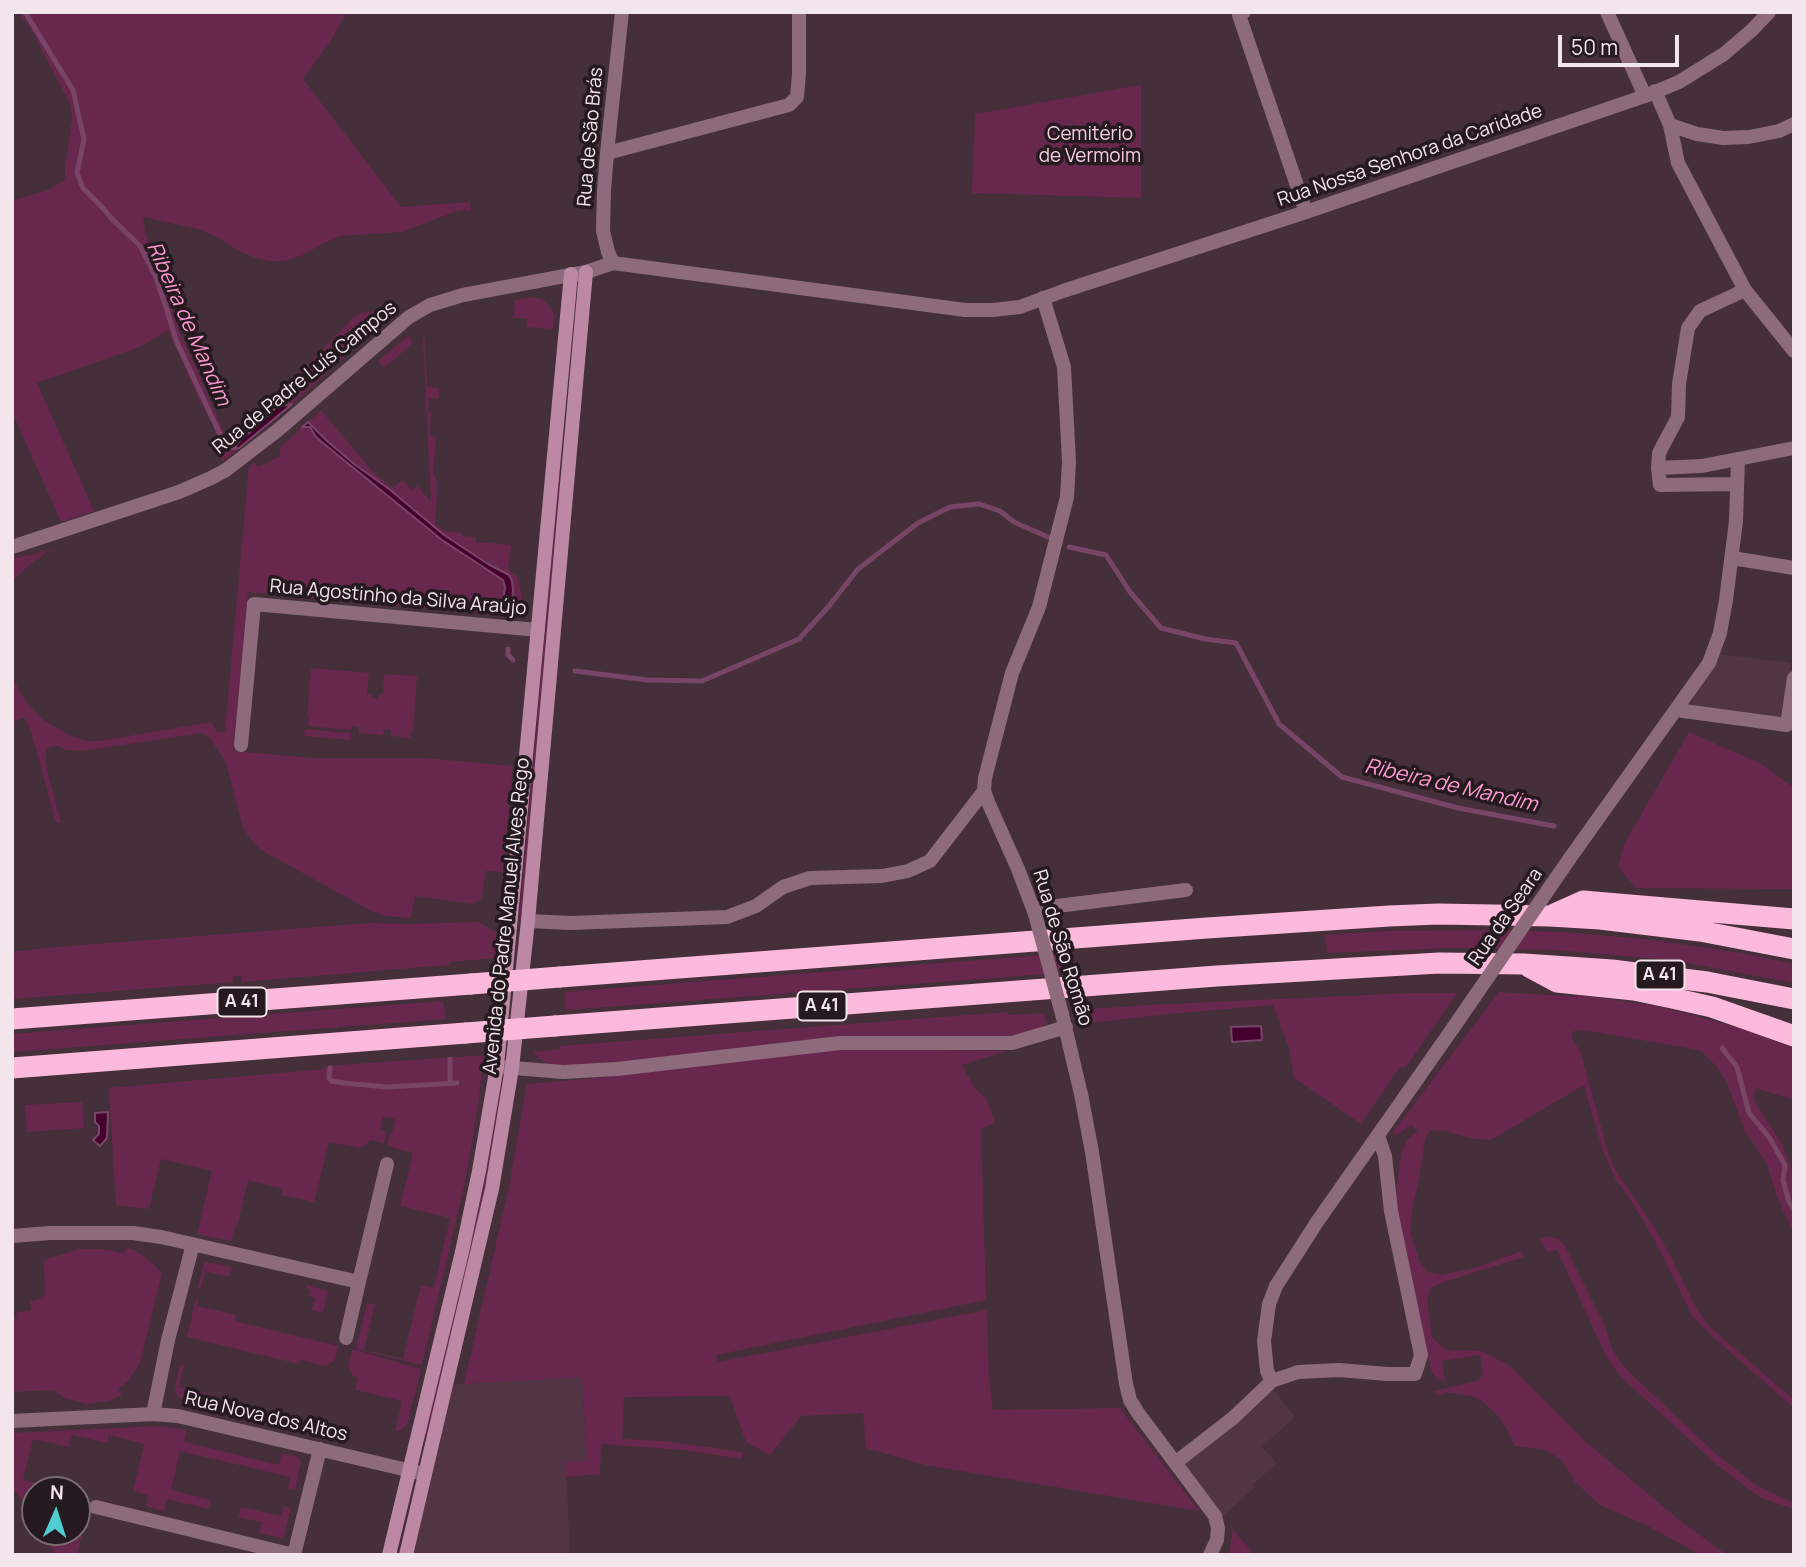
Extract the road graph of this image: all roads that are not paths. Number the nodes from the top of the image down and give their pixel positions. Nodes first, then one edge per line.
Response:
1 (622, 12) edge
2 (799, 12) edge
3 (1607, 12) edge
4 (1769, 12) edge
5 (1240, 13) edge
6 (1650, 94) junction
7 (1670, 125) junction
8 (1793, 126) edge
9 (607, 153) junction
10 (1306, 212) junction
11 (613, 263) junction
12 (586, 272) junction
13 (571, 274) junction
14 (1745, 290) junction
15 (1043, 298) junction
16 (1794, 351) edge
17 (1794, 448) edge
18 (1738, 459) junction
19 (1658, 468) junction
20 (1737, 484) junction
21 (12, 547) edge
22 (1731, 558) junction
23 (1794, 568) edge
24 (538, 630) junction
25 (1794, 678) edge
26 (1676, 710) junction
27 (241, 745) dead end
28 (984, 791) junction
29 (1186, 890) dead end
30 (1034, 912) junction
31 (1549, 916) junction
32 (1794, 919) edge
33 (528, 921) junction
34 (509, 942) junction
35 (526, 943) junction
36 (1794, 949) edge
37 (1524, 964) junction
38 (1794, 999) edge
39 (12, 1019) edge
40 (1064, 1021) junction
41 (1794, 1036) edge
42 (497, 1066) junction
43 (12, 1068) edge
44 (512, 1068) junction
45 (1378, 1136) junction
46 (387, 1164) dead end
47 (12, 1236) edge
48 (193, 1244) junction
49 (359, 1282) junction
50 (346, 1338) dead end
51 (1272, 1381) junction
52 (153, 1414) junction
53 (12, 1421) edge
54 (320, 1449) junction
55 (1175, 1463) junction
56 (409, 1471) junction
57 (425, 1474) junction
58 (96, 1507) dead end
59 (389, 1555) edge
60 (406, 1555) edge
61 (1210, 1555) edge

1 - 9 street, Rua de São Brás
2 - 9 street
3 - 6 street
4 - 6 street, Rua Nossa Senhora da Caridade
5 - 10 street
6 - 7 street
6 - 10 street, Rua Nossa Senhora da Caridade
7 - 8 street
7 - 14 street
9 - 11 street, Rua de São Brás
10 - 15 street, Rua Nossa Senhora da Caridade
11 - 12 street, Rua de Padre Luís Campos
11 - 15 street, Rua de Padre Luís Campos
12 - 13 street, Rua de Padre Luís Campos
12 - 33 main road, Avenida do Padre Manuel Alves Rego
13 - 21 street, Rua de Padre Luís Campos
13 - 24 main road, Avenida do Padre Manuel Alves Rego
14 - 16 street
14 - 19 street
15 - 28 street
17 - 18 street
18 - 19 street
18 - 20 street, Rua da Seara
19 - 20 street
20 - 22 street, Rua da Seara
22 - 23 street
22 - 26 street, Rua da Seara
24 - 27 street, Rua Agostinho da Silva Araújo
24 - 34 main road, Avenida do Padre Manuel Alves Rego
25 - 26 street
26 - 45 street, Rua da Seara, bridge
28 - 30 street, Rua de São Romão
28 - 33 street
29 - 30 street
30 - 40 street, Rua de São Romão, bridge
31 - 32 highway
31 - 36 highway, A 41
31 - 39 highway, A 41, bridge
33 - 35 main road, Avenida do Padre Manuel Alves Rego
34 - 35 main road
34 - 42 main road, Avenida do Padre Manuel Alves Rego
35 - 44 main road, Avenida do Padre Manuel Alves Rego
37 - 38 highway, A 41
37 - 41 highway
37 - 43 highway, A 41, bridge
40 - 44 street
40 - 55 street, Rua de São Romão
42 - 44 street
42 - 56 main road, Avenida do Padre Manuel Alves Rego
44 - 57 main road, Avenida do Padre Manuel Alves Rego
45 - 51 street, Rua da Seara
45 - 51 street
46 - 49 street
47 - 48 street
48 - 49 street
48 - 52 street
49 - 50 street
51 - 55 street
52 - 53 street, Rua Nova dos Altos
52 - 54 street, Rua Nova dos Altos
54 - 56 street, Rua Nova dos Altos
54 - 58 street
55 - 61 street, Rua de São Romão
56 - 57 street, Rua Nova dos Altos
56 - 59 main road, Avenida do Padre Manuel Alves Rego
57 - 60 main road, Avenida do Padre Manuel Alves Rego

